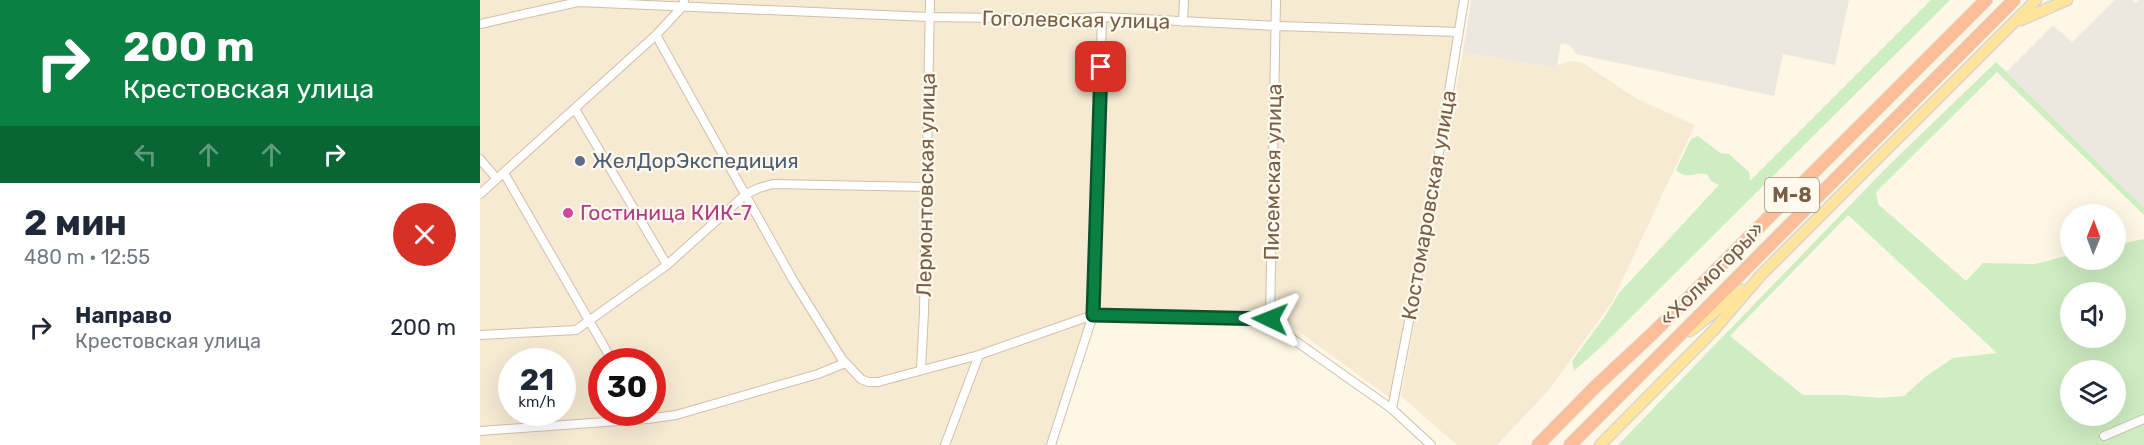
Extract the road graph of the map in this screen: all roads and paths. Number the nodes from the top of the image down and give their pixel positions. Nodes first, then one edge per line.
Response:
1 (930, 0) edge
2 (1184, 0) edge
3 (1276, 0) edge
4 (1464, 0) edge
5 (1986, 0) edge
6 (2014, 0) edge
7 (2036, 0) edge
8 (2067, 0) edge
9 (683, 3) edge
10 (929, 17) junction
11 (1102, 17) junction
12 (1183, 22) junction
13 (480, 24) edge
14 (2013, 24) junction
15 (1275, 26) junction
16 (1458, 32) junction
17 (656, 34) junction
18 (575, 109) junction
19 (480, 159) edge
20 (500, 176) junction
21 (926, 187) junction
22 (480, 194) edge
23 (746, 194) junction
24 (667, 265) junction
25 (1761, 275) junction
26 (1093, 315) junction
27 (1270, 319) junction
28 (589, 321) junction
29 (480, 334) edge
30 (605, 348) edge
31 (979, 355) junction
32 (1657, 357) junction
33 (845, 363) junction
34 (921, 369) junction
35 (1392, 409) junction
36 (666, 415) edge
37 (2144, 419) edge
38 (588, 421) edge
39 (480, 431) edge
40 (2104, 436) dead end
41 (945, 445) edge
42 (1051, 445) edge
43 (1431, 445) edge
44 (1538, 445) edge
45 (1570, 445) edge
46 (1600, 445) edge

1 - 10 street, Лермонтовская улица
2 - 12 street
3 - 15 street, Писемская улица
4 - 16 street, Костомаровская улица
5 - 44 highway, «Холмогоры» / М-8
6 - 32 highway, «Холмогоры» / М-8
7 - 14 main road
8 - 14 main road
9 - 10 street, Гоголевская улица
9 - 13 street, Гоголевская улица
9 - 17 street
10 - 11 street, Гоголевская улица
10 - 21 street, Лермонтовская улица
11 - 12 street, Гоголевская улица
11 - 26 street
12 - 15 street, Гоголевская улица
14 - 25 main road
15 - 16 street, Гоголевская улица
15 - 27 street, Писемская улица
16 - 35 street, Костомаровская улица
17 - 18 street
17 - 23 street
18 - 20 street
18 - 24 street
19 - 20 street
20 - 22 street
20 - 28 street
21 - 23 street
21 - 34 street, Лермонтовская улица
23 - 24 street
23 - 33 street
24 - 28 street
25 - 32 main road
25 - 46 main road
26 - 27 street
26 - 31 street
26 - 42 street
27 - 35 street
28 - 29 street
28 - 30 street
31 - 34 street
31 - 41 street
32 - 45 highway, «Холмогоры» / М-8
33 - 34 street
33 - 36 street
35 - 43 street
37 - 40 street
38 - 39 street

